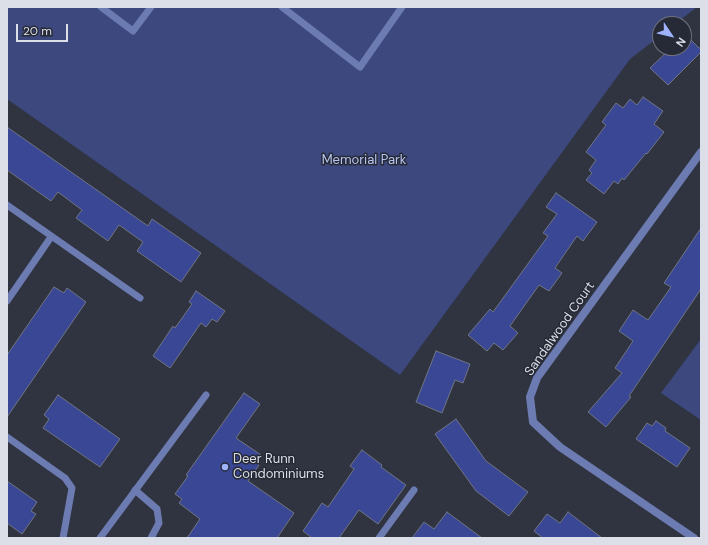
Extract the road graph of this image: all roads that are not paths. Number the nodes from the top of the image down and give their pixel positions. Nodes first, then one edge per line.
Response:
1 (101, 7) edge
2 (151, 7) edge
3 (282, 7) edge
4 (402, 7) edge
5 (701, 152) edge
6 (7, 205) edge
7 (51, 237) junction
8 (140, 298) dead end
9 (7, 301) edge
10 (206, 395) dead end
11 (7, 437) edge
12 (135, 490) junction
13 (414, 490) dead end
14 (63, 538) edge
15 (100, 538) edge
16 (151, 538) edge
17 (379, 538) edge
18 (694, 538) edge

1 - 2 lane
3 - 4 lane
5 - 18 street, Sandalwood Court
6 - 7 lane
7 - 8 lane
7 - 9 lane
10 - 12 lane
11 - 14 lane
12 - 15 lane
12 - 16 lane
13 - 17 lane

